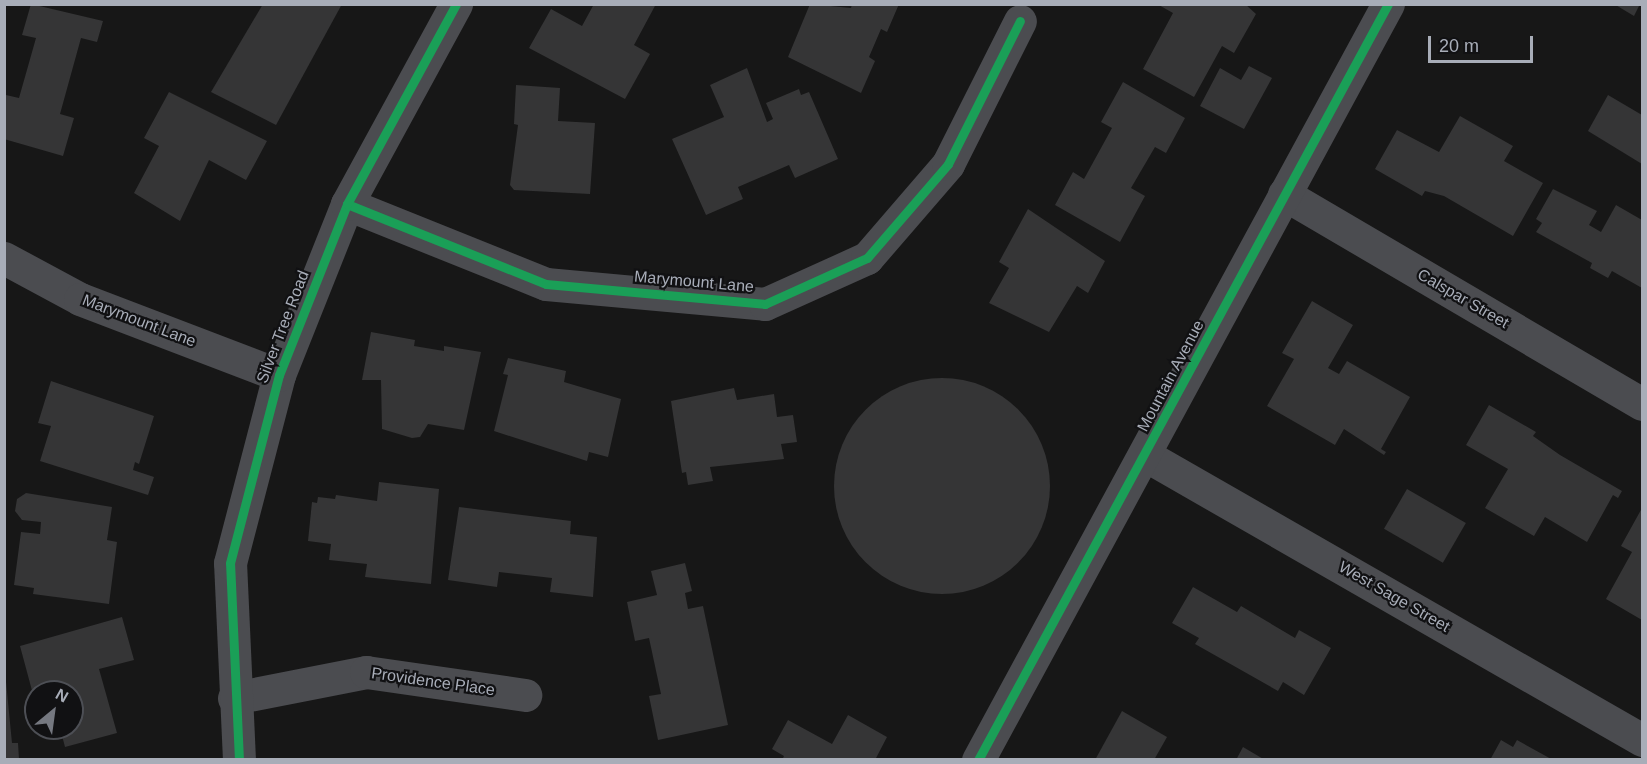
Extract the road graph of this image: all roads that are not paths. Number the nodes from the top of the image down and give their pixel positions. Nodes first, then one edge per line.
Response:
1 (456, 4) edge
2 (1388, 4) edge
3 (1020, 21) dead end
4 (1284, 194) junction
5 (348, 204) junction
6 (4, 258) edge
7 (279, 375) junction
8 (1642, 404) edge
9 (1145, 455) junction
10 (525, 695) dead end
11 (234, 698) junction
12 (1642, 740) edge
13 (239, 759) edge
14 (978, 759) edge

1 - 5 street, Silver Tree Road
2 - 4 street, Mountain Avenue
3 - 5 street, Marymount Lane
4 - 8 street, Calspar Street
4 - 9 street, Mountain Avenue
5 - 7 street, Silver Tree Road
6 - 7 street, Marymount Lane
7 - 11 street, Silver Tree Road
9 - 12 street, West Sage Street
9 - 14 street, Mountain Avenue
10 - 11 street, Providence Place
11 - 13 street, Silver Tree Road

